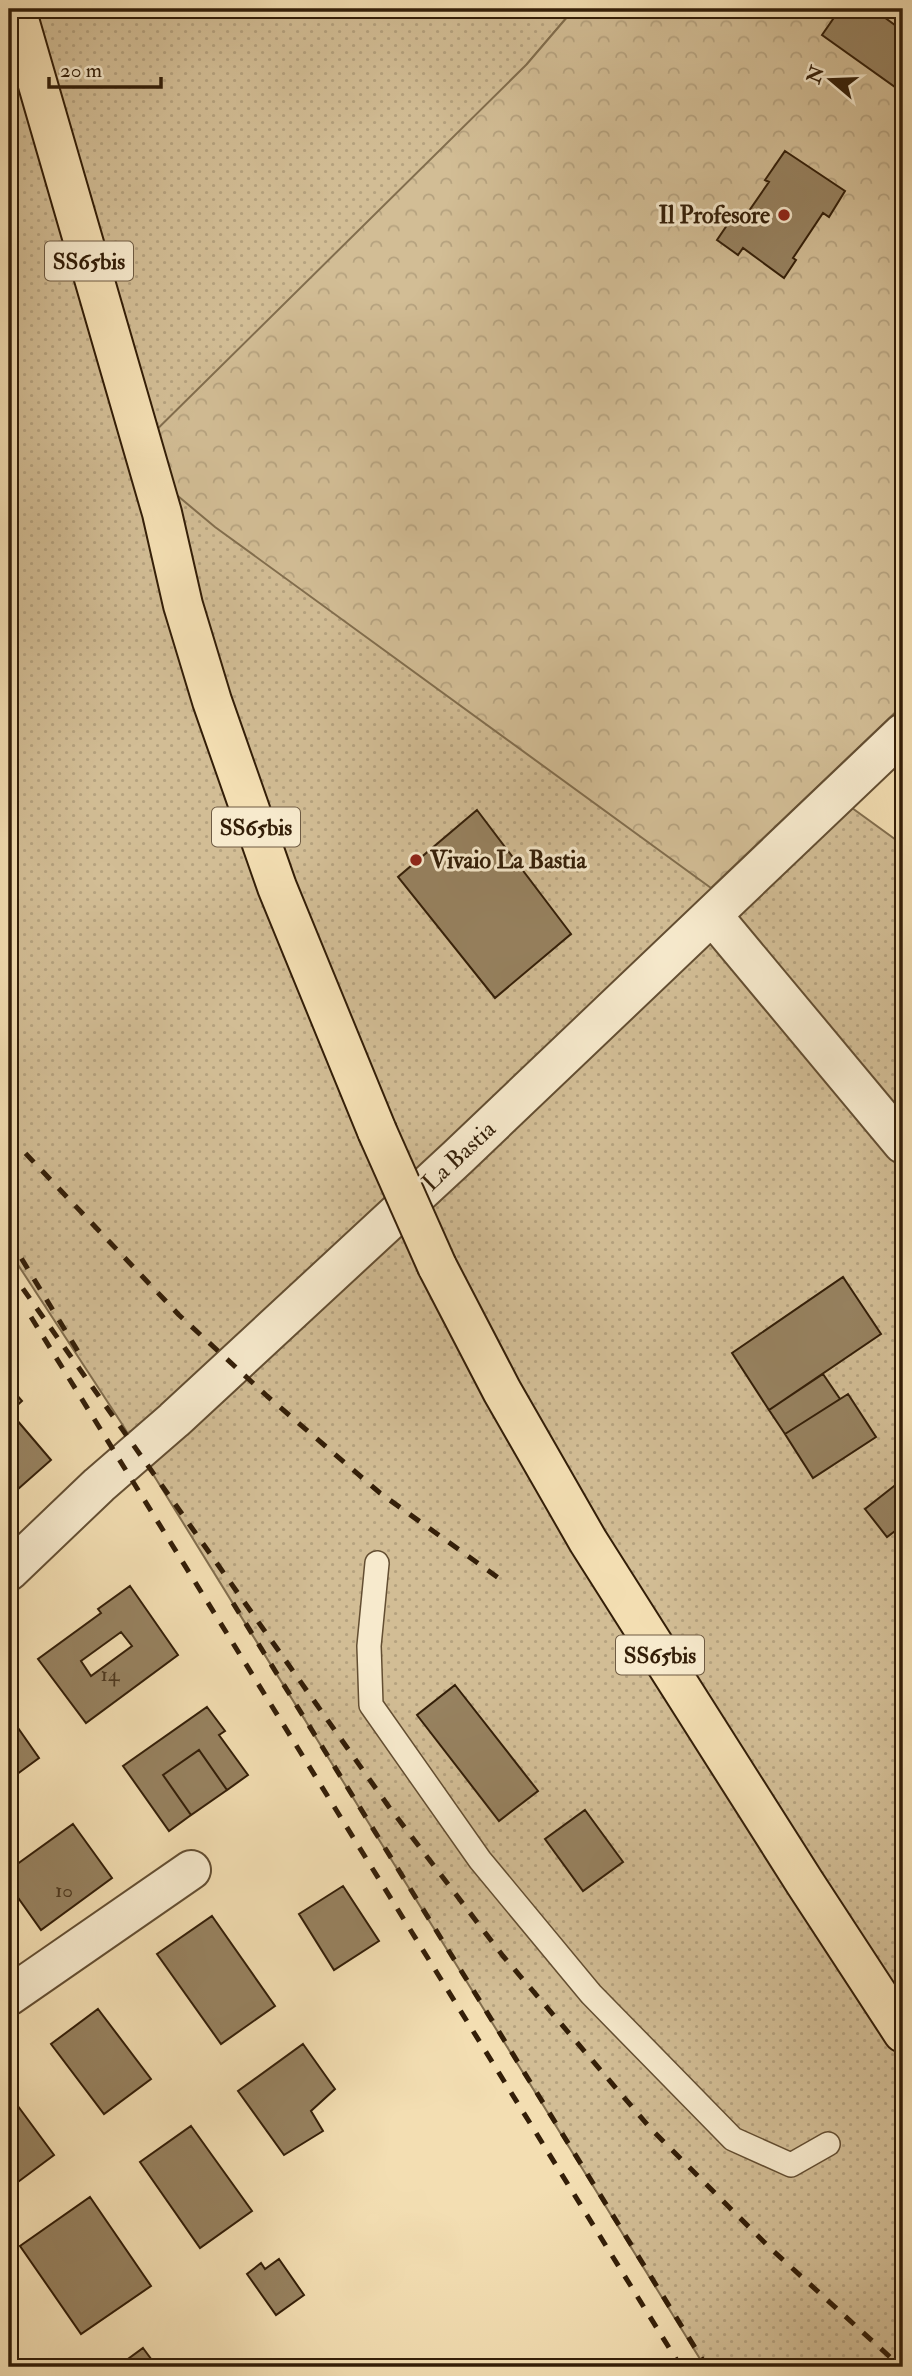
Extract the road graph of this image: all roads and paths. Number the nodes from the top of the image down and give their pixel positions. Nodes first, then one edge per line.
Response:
1 (16, 9) edge
2 (903, 733) edge
3 (712, 915) junction
4 (903, 1144) edge
5 (377, 1563) dead end
6 (9, 1571) edge
7 (191, 1870) dead end
8 (9, 1996) edge
9 (903, 2033) edge
10 (828, 2144) dead end

1 - 9 main road, SS65bis, bridge
2 - 3 street, La Bastia
3 - 4 street
3 - 6 street, La Bastia
5 - 10 lane
7 - 8 street

